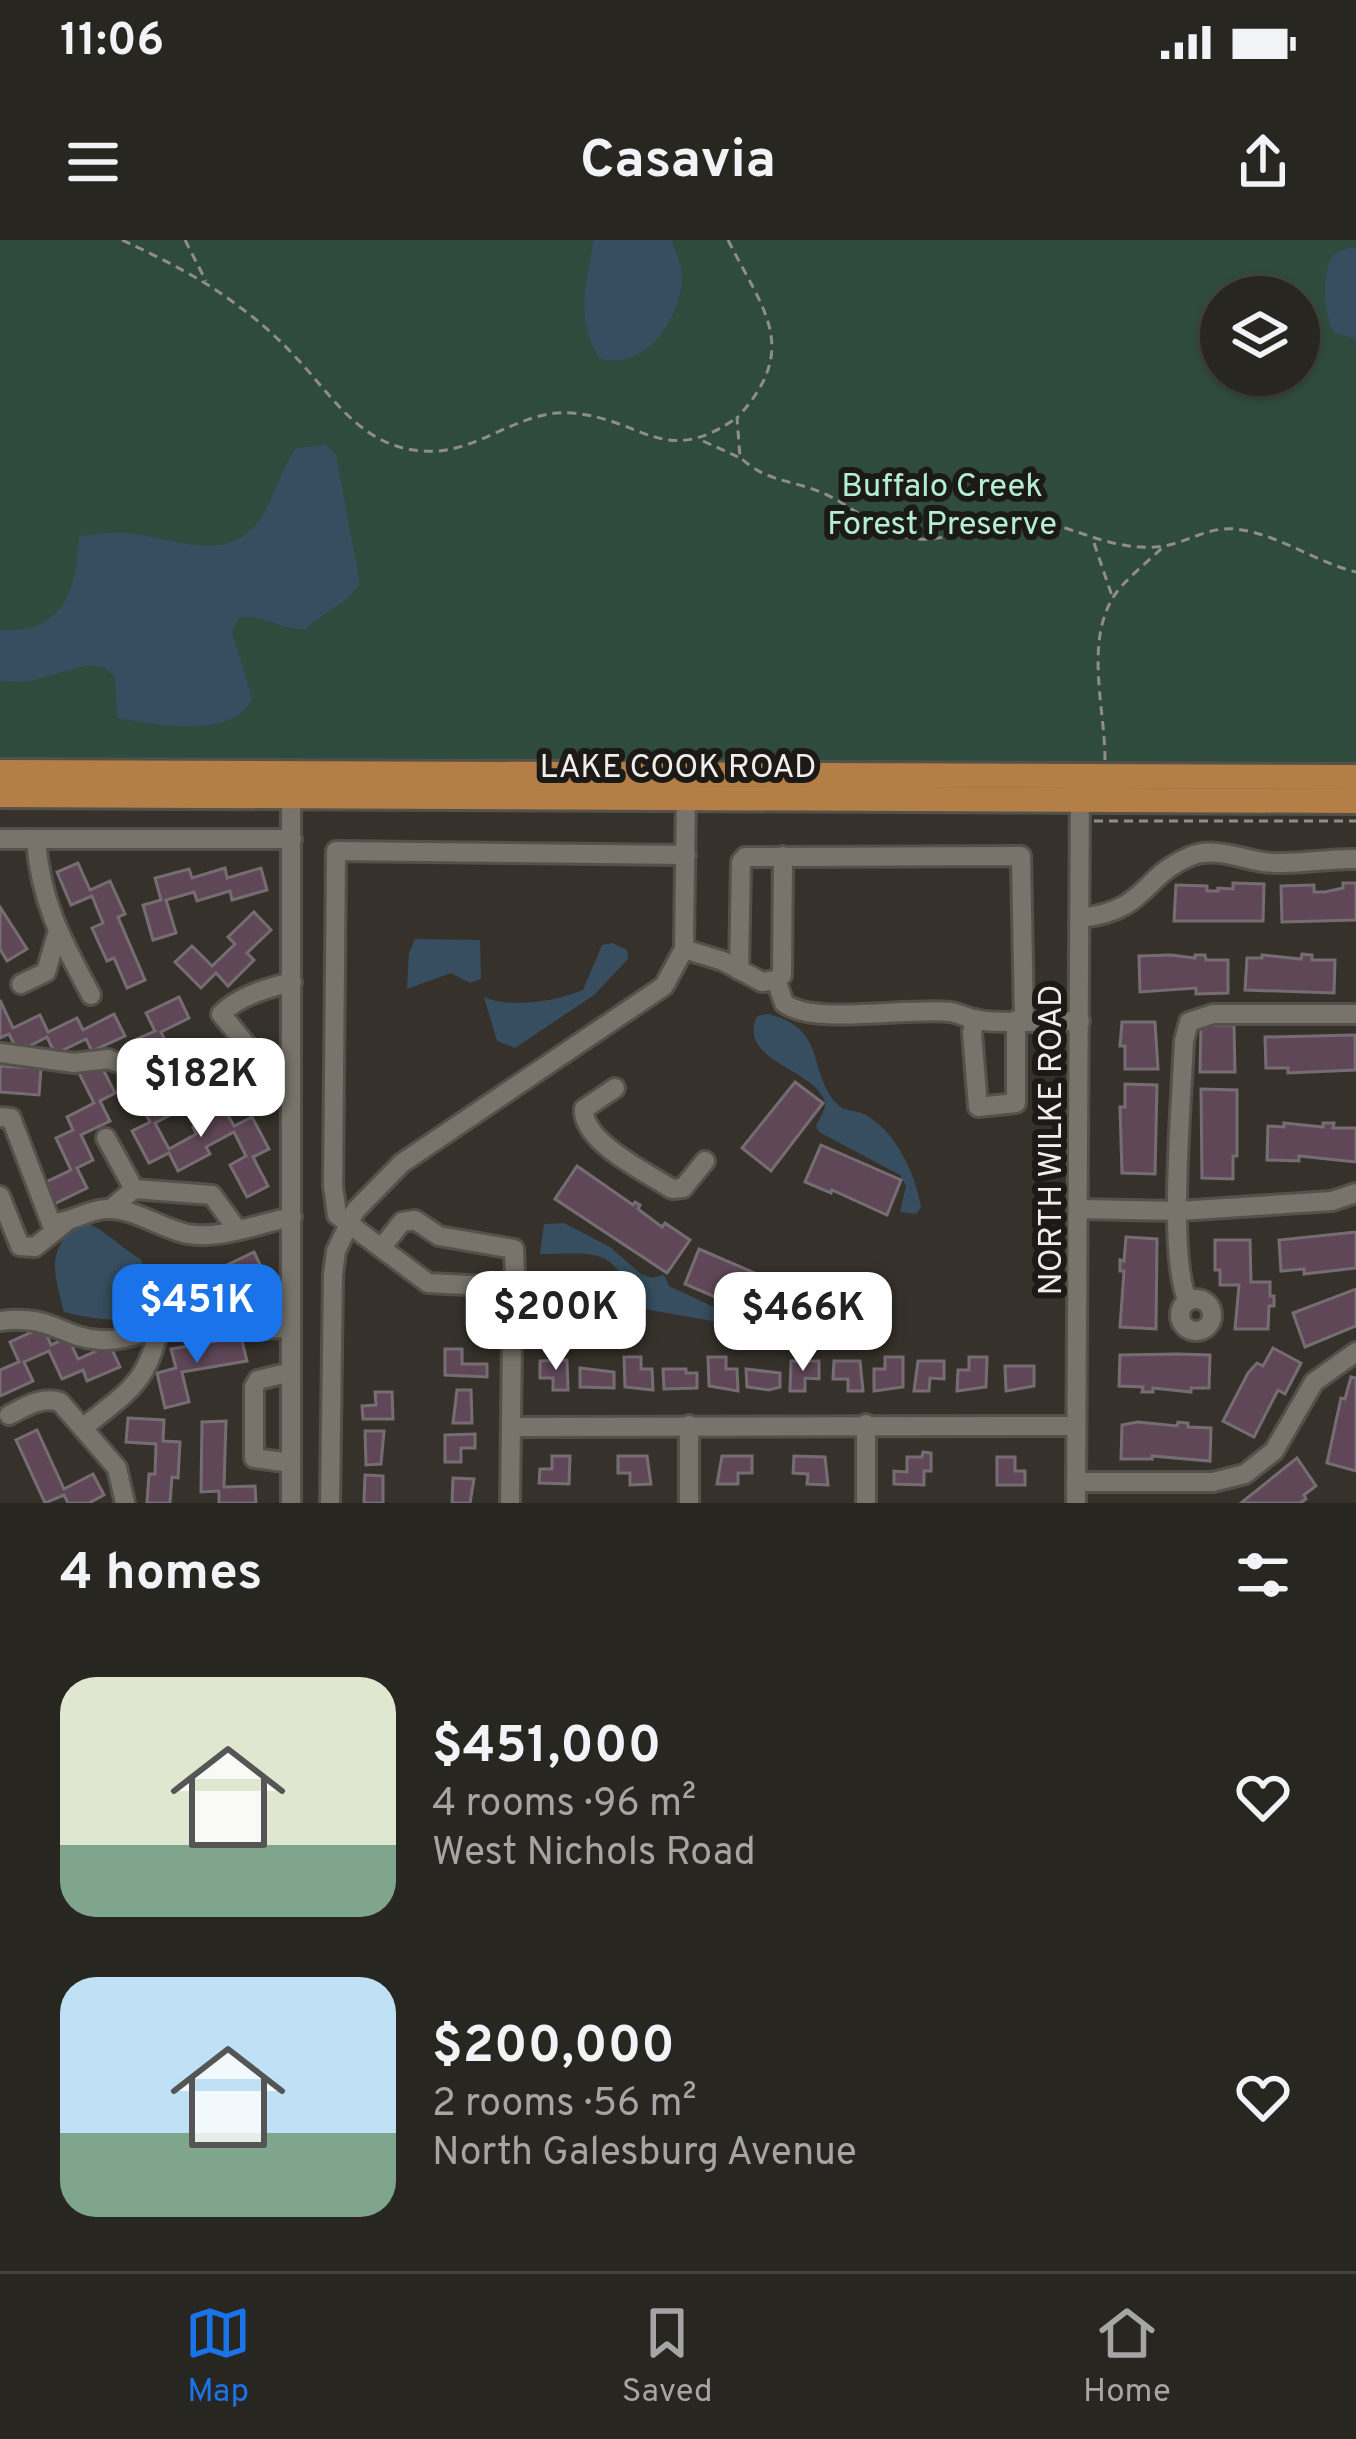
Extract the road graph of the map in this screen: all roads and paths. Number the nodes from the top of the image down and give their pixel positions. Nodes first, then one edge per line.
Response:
1 (122, 240) edge
2 (185, 240) edge
3 (728, 240) edge
4 (209, 285) junction
5 (737, 418) junction
6 (700, 440) junction
7 (740, 457) junction
8 (1093, 540) junction
9 (1162, 547) junction
10 (1356, 572) edge
11 (1112, 598) junction
12 (0, 772) edge
13 (1356, 777) edge
14 (291, 784) junction
15 (686, 787) junction
16 (1087, 794) junction
17 (0, 795) edge
18 (1356, 800) edge
19 (1356, 821) edge
20 (0, 839) edge
21 (36, 839) junction
22 (292, 839) junction
23 (686, 855) junction
24 (783, 856) junction
25 (1356, 859) edge
26 (1081, 918) junction
27 (57, 934) junction
28 (684, 949) junction
29 (739, 970) junction
30 (776, 980) junction
31 (292, 982) junction
32 (21, 984) dead end
33 (91, 994) dead end
34 (1356, 1014) edge
35 (976, 1019) junction
36 (1020, 1020) junction
37 (1080, 1021) junction
38 (0, 1053) edge
39 (615, 1088) dead end
40 (272, 1090) junction
41 (292, 1106) junction
42 (0, 1117) edge
43 (106, 1138) dead end
44 (705, 1161) dead end
45 (134, 1189) junction
46 (1356, 1193) edge
47 (0, 1196) edge
48 (112, 1208) junction
49 (1080, 1209) junction
50 (1178, 1211) junction
51 (292, 1217) junction
52 (65, 1223) junction
53 (348, 1225) junction
54 (236, 1228) junction
55 (382, 1247) junction
56 (1188, 1301) dead end
57 (0, 1321) edge
58 (291, 1328) junction
59 (159, 1329) junction
60 (512, 1341) dead end
61 (1356, 1352) edge
62 (291, 1372) junction
63 (9, 1415) dead end
64 (866, 1424) junction
65 (688, 1425) junction
66 (511, 1426) junction
67 (1076, 1426) junction
68 (84, 1427) junction
69 (291, 1463) junction
70 (1076, 1482) junction
71 (125, 1503) edge
72 (291, 1503) edge
73 (330, 1503) edge
74 (510, 1503) edge
75 (689, 1503) edge
76 (866, 1503) edge
77 (1076, 1503) edge

1 - 4 path
2 - 4 path
3 - 5 path
4 - 6 path
5 - 6 path
5 - 7 path
6 - 7 path
7 - 8 path
8 - 9 path
8 - 11 path
9 - 10 path
9 - 11 path
11 - 16 path
12 - 14 main road, LAKE COOK ROAD
13 - 16 main road, LAKE COOK ROAD
14 - 15 main road, LAKE COOK ROAD
14 - 17 main road, LAKE COOK ROAD
14 - 22 street
15 - 16 main road, LAKE COOK ROAD
15 - 23 street
16 - 18 main road, LAKE COOK ROAD
16 - 19 path
16 - 26 street, NORTH WILKE ROAD
20 - 21 street
21 - 22 street
21 - 27 street
22 - 31 street
23 - 28 street
23 - 53 street
24 - 29 street
24 - 30 street
24 - 36 street
25 - 26 street
26 - 37 street, NORTH WILKE ROAD
27 - 32 street
27 - 33 street
28 - 29 street
28 - 53 street
29 - 30 street
30 - 35 street
31 - 40 street
31 - 41 street
34 - 50 street
35 - 36 street
35 - 36 street
36 - 37 street
37 - 49 street, NORTH WILKE ROAD
38 - 40 street
39 - 44 street
40 - 41 street
41 - 51 street
42 - 52 street
43 - 45 street
45 - 48 street
45 - 54 street
46 - 50 street
47 - 52 street
48 - 52 street
48 - 54 street
49 - 50 street
49 - 67 street, NORTH WILKE ROAD
50 - 56 street
51 - 54 street
51 - 58 street
53 - 55 street
53 - 73 street
55 - 55 street
57 - 59 street
58 - 59 street
58 - 62 street
59 - 68 street
60 - 66 street
61 - 70 street
62 - 69 street
62 - 69 street
63 - 68 street
64 - 65 street
64 - 67 street
64 - 76 street
65 - 66 street
65 - 75 street
66 - 74 street
67 - 70 street, NORTH WILKE ROAD
68 - 71 street
69 - 72 street
70 - 77 street, NORTH WILKE ROAD

